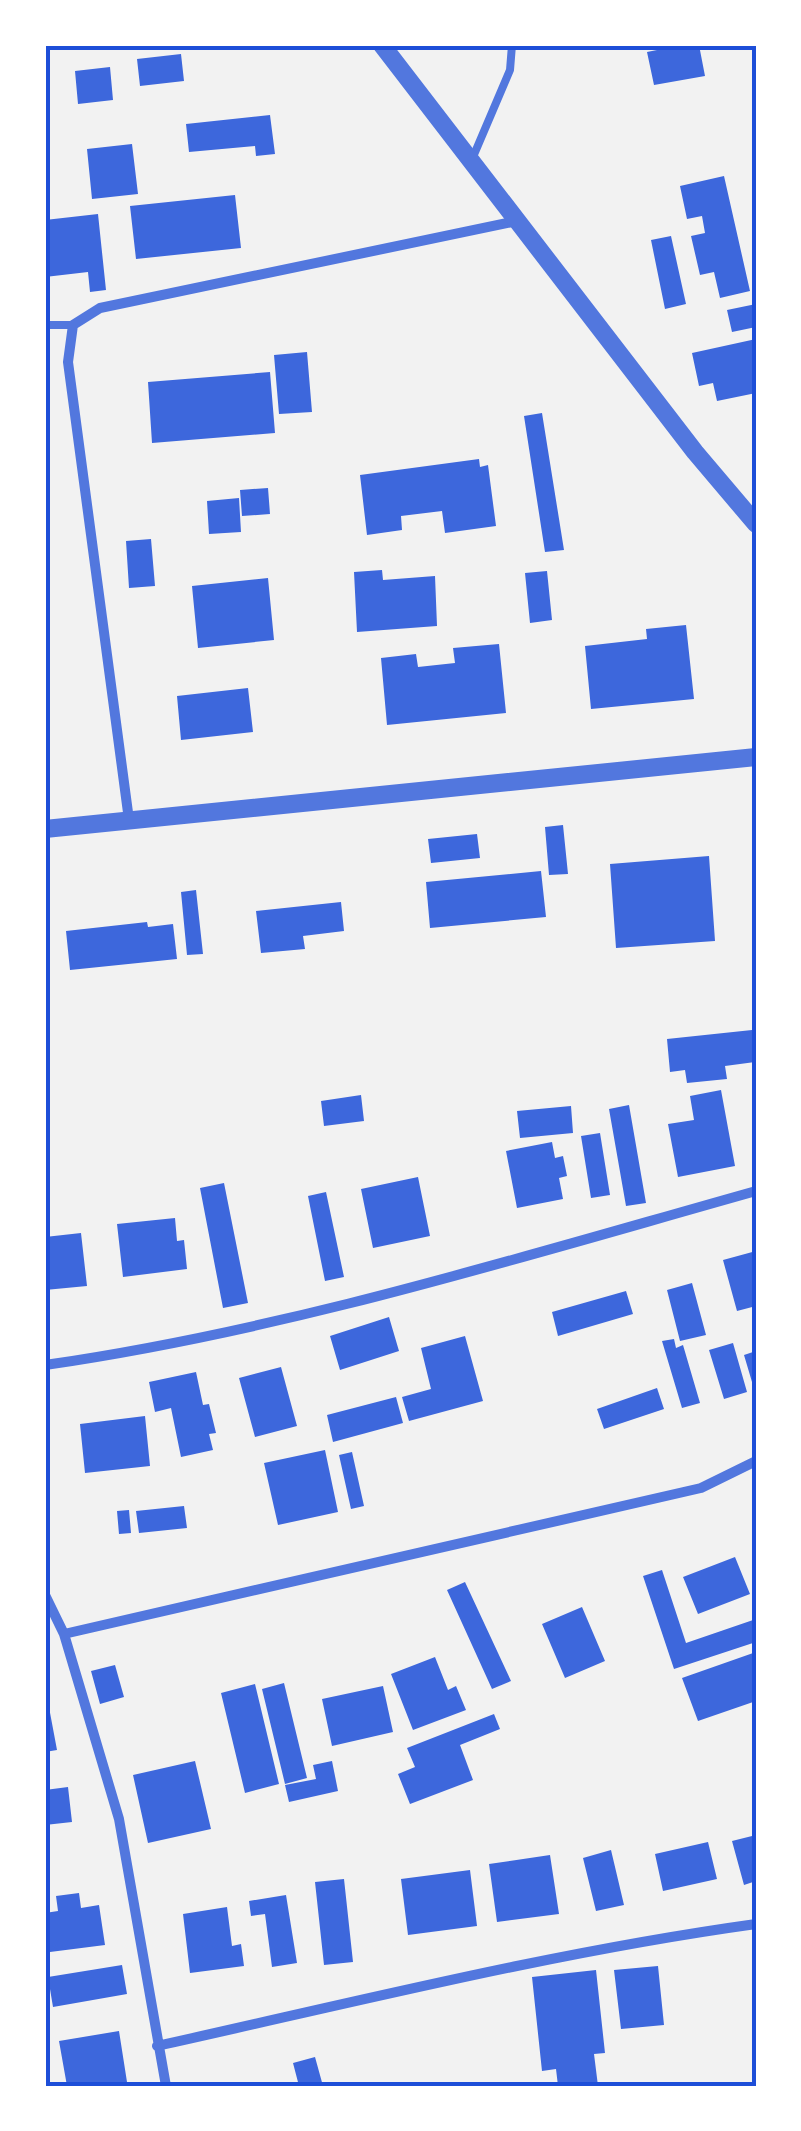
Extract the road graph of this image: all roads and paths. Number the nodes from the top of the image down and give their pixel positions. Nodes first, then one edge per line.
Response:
1 (382, 45) edge
2 (512, 45) edge
3 (471, 162) junction
4 (517, 222) junction
5 (45, 325) edge
6 (73, 325) junction
7 (756, 524) edge
8 (756, 757) edge
9 (130, 820) junction
10 (45, 829) edge
11 (756, 1191) edge
12 (45, 1365) edge
13 (756, 1460) edge
14 (45, 1595) edge
15 (64, 1634) junction
16 (756, 1924) edge
17 (157, 2046) junction
18 (166, 2086) edge

1 - 3 street
2 - 3 lane
3 - 4 street
4 - 6 street
4 - 7 street
5 - 6 lane
6 - 9 street
8 - 9 street
9 - 10 street
11 - 12 street
13 - 15 street
14 - 15 street
15 - 17 street
16 - 17 street
17 - 18 street

